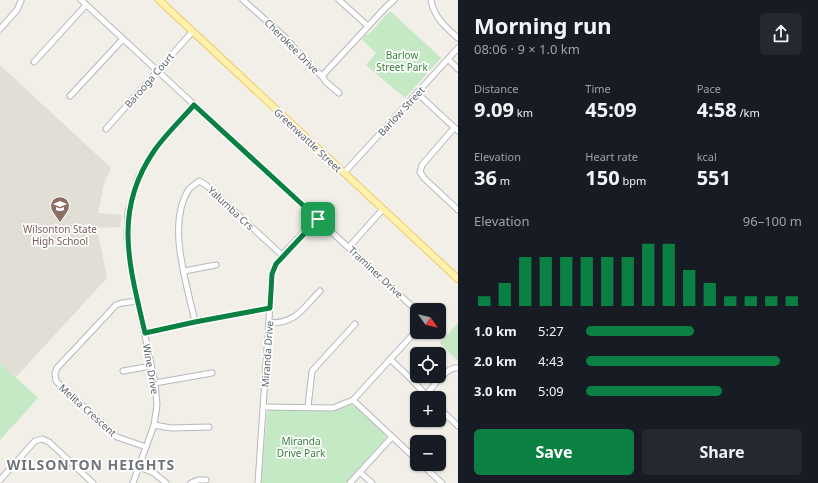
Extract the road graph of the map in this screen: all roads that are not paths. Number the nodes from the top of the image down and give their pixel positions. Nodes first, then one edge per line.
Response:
1 (21, 0) edge
2 (81, 0) edge
3 (159, 0) edge
4 (243, 0) edge
5 (339, 0) edge
6 (394, 0) edge
7 (431, 0) edge
8 (86, 5) junction
9 (368, 26) junction
10 (0, 29) edge
11 (192, 31) junction
12 (458, 38) edge
13 (123, 39) junction
14 (458, 48) edge
15 (448, 59) junction
16 (34, 62) dead end
17 (458, 68) edge
18 (158, 71) junction
19 (322, 76) junction
20 (417, 93) junction
21 (339, 94) dead end
22 (70, 96) dead end
23 (194, 105) junction
24 (106, 129) dead end
25 (456, 130) edge
26 (344, 173) junction
27 (383, 209) junction
28 (458, 210) edge
29 (318, 219) junction
30 (349, 247) junction
31 (283, 256) junction
32 (216, 265) dead end
33 (184, 271) junction
34 (458, 279) edge
35 (320, 290) dead end
36 (138, 301) junction
37 (410, 304) edge
38 (270, 308) junction
39 (195, 322) junction
40 (269, 323) junction
41 (355, 324) dead end
42 (145, 333) junction
43 (410, 338) edge
44 (390, 359) junction
45 (151, 366) junction
46 (458, 368) edge
47 (123, 371) dead end
48 (212, 373) dead end
49 (155, 383) junction
50 (422, 391) edge
51 (431, 391) edge
52 (353, 400) junction
53 (264, 407) junction
54 (308, 407) junction
55 (446, 415) edge
56 (154, 424) junction
57 (458, 426) edge
58 (209, 427) dead end
59 (392, 437) junction
60 (146, 447) junction
61 (410, 454) edge
62 (139, 468) junction
63 (429, 471) edge
64 (360, 472) junction
65 (0, 480) edge
66 (206, 480) dead end
67 (93, 483) edge
68 (133, 483) edge
69 (166, 483) edge
70 (191, 483) edge
71 (258, 483) edge
72 (350, 483) edge
73 (372, 483) edge
74 (442, 483) edge

1 - 10 street
2 - 8 street, Traminer Drive
3 - 11 main road, Greenwattle Street
4 - 19 street, Cherokee Drive
5 - 9 street
6 - 9 street
7 - 12 street
8 - 13 street, Traminer Drive
8 - 16 street
9 - 19 street
11 - 18 street, Barooga Court
11 - 26 main road, Greenwattle Street
13 - 18 street, Traminer Drive
13 - 22 street
14 - 15 street, Barlow Street
15 - 17 street
15 - 20 street, Barlow Street
18 - 23 street, Traminer Drive
18 - 24 street, Barooga Court
19 - 21 street, Cherokee Drive
20 - 25 street
20 - 26 street, Barlow Street
23 - 29 street, Traminer Drive
23 - 36 street, Wine Drive
25 - 28 street
26 - 27 main road, Greenwattle Street
27 - 30 street
27 - 34 main road, Greenwattle Street
29 - 30 street, Traminer Drive
29 - 31 street, Miranda Drive
30 - 37 street, Traminer Drive
31 - 33 street, Yalumba Crs
31 - 38 street, Miranda Drive
32 - 33 street
33 - 39 street, Yalumba Crs
35 - 40 street
36 - 42 street, Wine Drive
36 - 60 street, Melita Crescent
38 - 39 street
38 - 40 street, Miranda Drive
39 - 42 street
40 - 53 street, Miranda Drive
41 - 54 street
42 - 45 street, Wine Drive
43 - 44 street
44 - 50 street
44 - 52 street
45 - 47 street
45 - 49 street, Wine Drive
46 - 51 street
48 - 49 street
49 - 56 street, Wine Drive
52 - 54 street
52 - 59 street
53 - 54 street
53 - 71 street, Miranda Drive
55 - 57 street
56 - 58 street
56 - 60 street, Wine Drive
59 - 61 street
59 - 64 street
60 - 62 street, Wine Drive
62 - 68 street, Wine Drive
62 - 69 street
63 - 74 street
64 - 72 street
64 - 73 street
65 - 67 street
66 - 70 street

